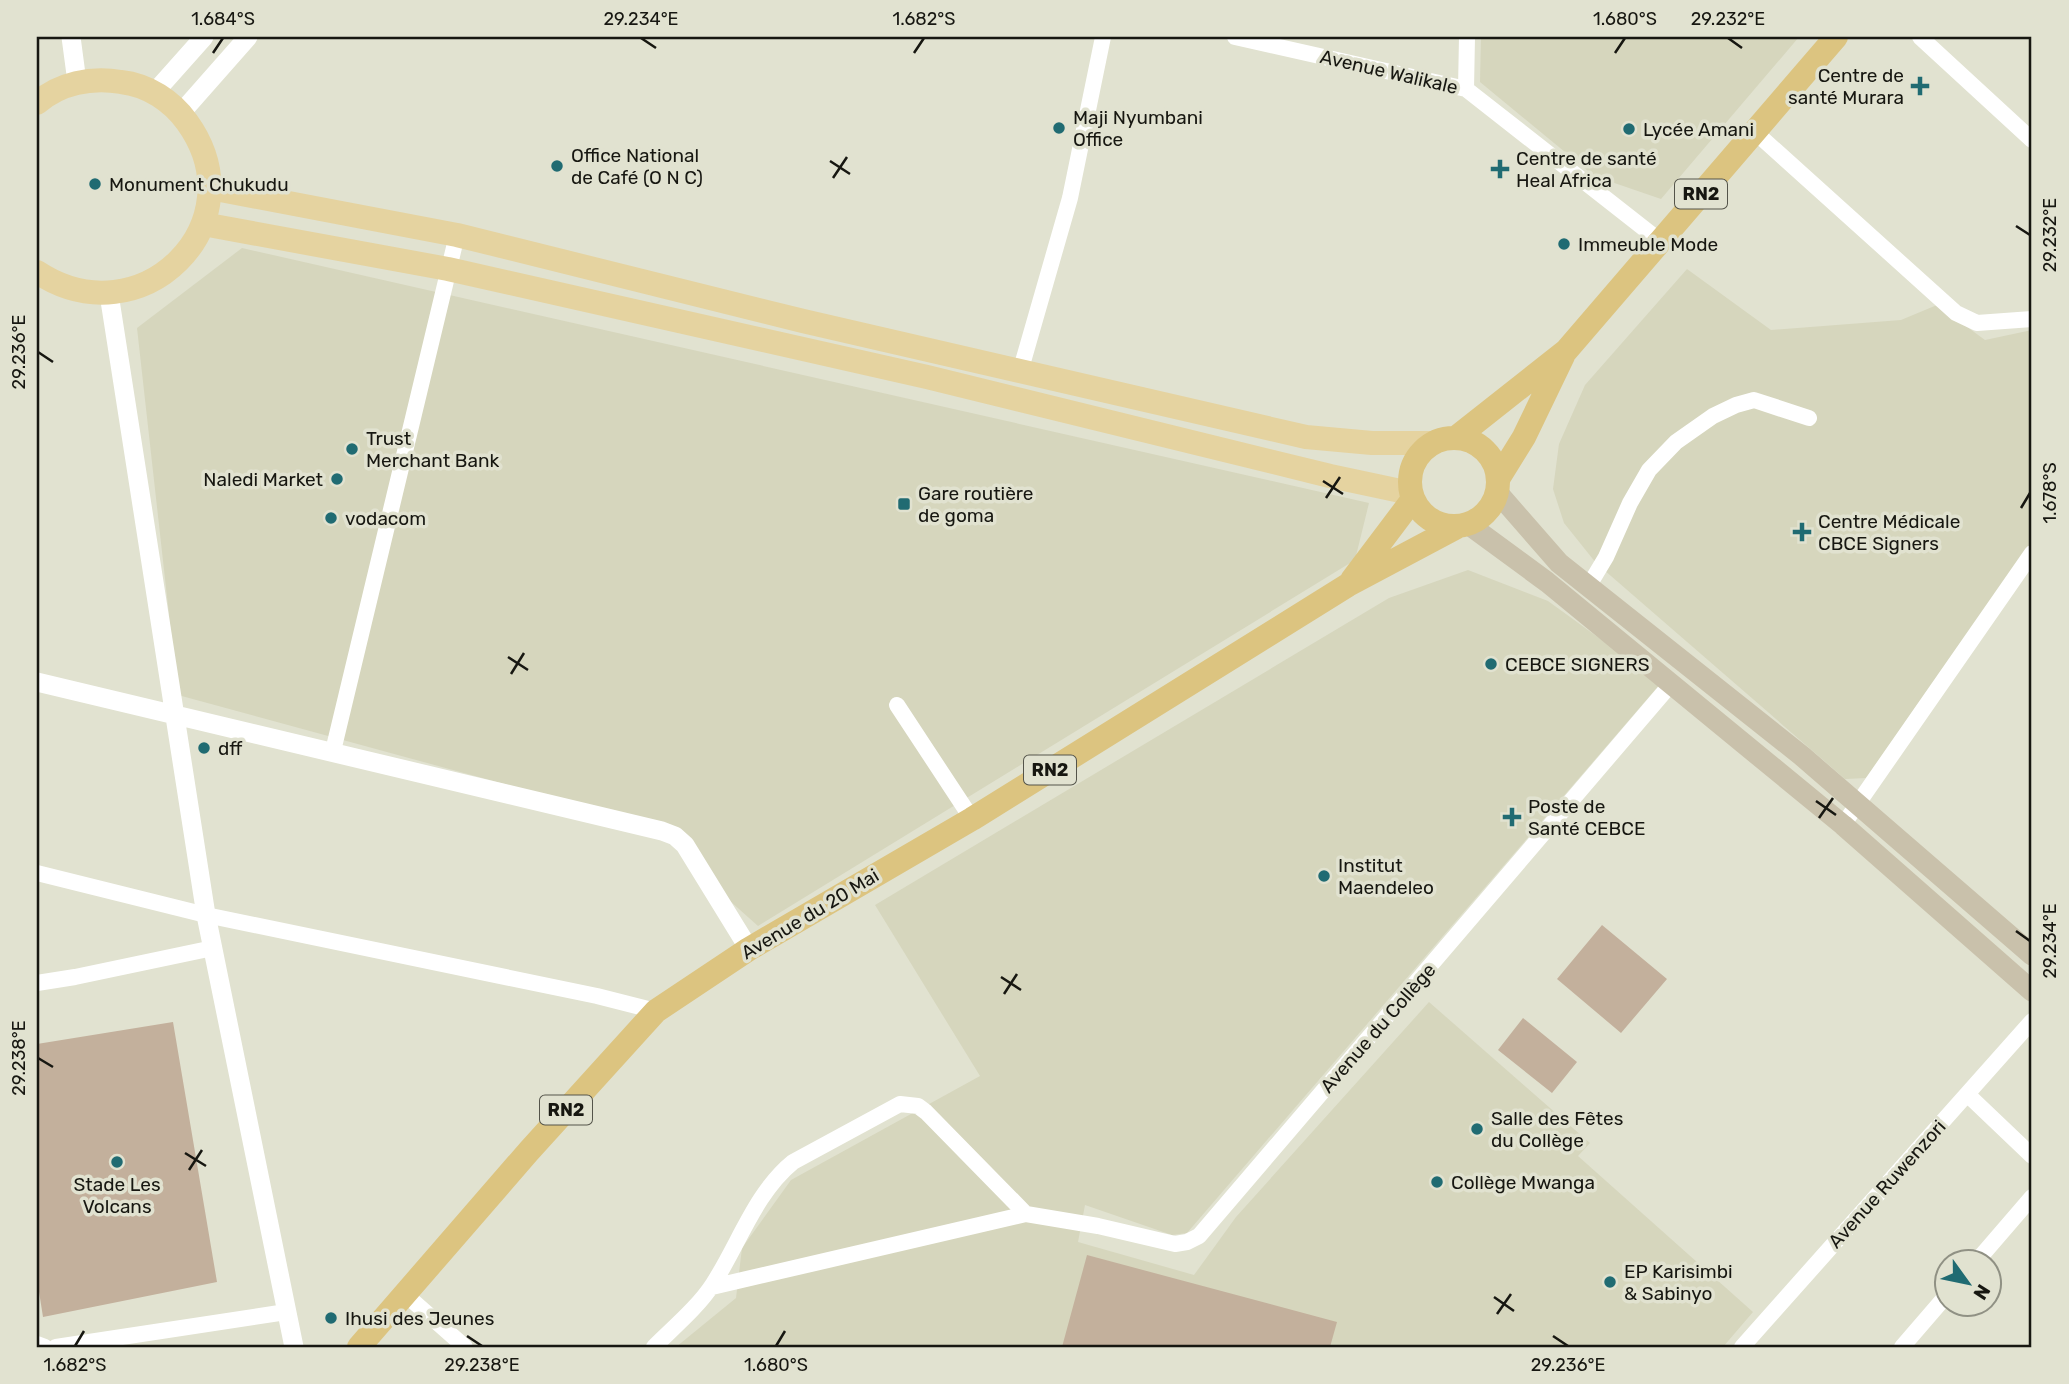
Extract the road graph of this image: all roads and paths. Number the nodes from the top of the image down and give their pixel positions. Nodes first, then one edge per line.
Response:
1 (71, 37) edge
2 (204, 37) edge
3 (248, 37) edge
4 (1103, 37) edge
5 (1236, 37) edge
6 (1467, 37) edge
7 (1836, 37) edge
8 (1920, 37) edge
9 (77, 82) junction
10 (1466, 89) junction
11 (155, 92) junction
12 (37, 103) edge
13 (181, 113) junction
14 (1754, 131) junction
15 (2032, 140) edge
16 (210, 188) junction
17 (202, 224) junction
18 (457, 235) junction
19 (1660, 241) junction
20 (448, 269) junction
21 (37, 272) edge
22 (109, 294) junction
23 (2032, 319) edge
24 (1566, 351) junction
25 (1020, 372) junction
26 (1809, 418) dead end
27 (1457, 437) junction
28 (1431, 443) junction
29 (1498, 485) junction
30 (1411, 496) junction
31 (1463, 525) junction
32 (2029, 564) edge
33 (1348, 585) junction
34 (1588, 587) junction
35 (37, 682) edge
36 (1671, 684) junction
37 (897, 705) dead end
38 (175, 715) junction
39 (333, 751) junction
40 (1858, 803) junction
41 (972, 819) junction
42 (1843, 825) junction
43 (1904, 846) junction
44 (1890, 866) junction
45 (37, 873) edge
46 (206, 915) junction
47 (213, 948) junction
48 (749, 949) junction
49 (2032, 955) edge
50 (37, 983) edge
51 (2032, 990) edge
52 (656, 1011) junction
53 (2032, 1021) edge
54 (1967, 1094) junction
55 (2032, 1156) edge
56 (2032, 1196) edge
57 (1027, 1214) junction
58 (1988, 1248) edge
59 (712, 1287) junction
60 (406, 1295) junction
61 (286, 1312) junction
62 (1932, 1313) edge
63 (37, 1344) edge
64 (45, 1347) edge
65 (56, 1347) edge
66 (294, 1347) edge
67 (359, 1347) edge
68 (465, 1347) edge
69 (654, 1347) edge
70 (1742, 1347) edge
71 (1902, 1347) edge

1 - 9 street
2 - 11 street
3 - 13 street
4 - 25 street
5 - 10 street, Avenue Walikale
6 - 10 street
7 - 14 highway, RN2
8 - 15 street
9 - 11 main road
9 - 12 main road
10 - 19 street, Avenue Walikale
11 - 13 main road
13 - 16 main road
14 - 19 highway, RN2
14 - 23 street
16 - 17 main road
16 - 18 main road
17 - 20 main road
17 - 22 main road
18 - 20 street
18 - 25 main road
19 - 24 highway, RN2
20 - 30 main road
20 - 39 street
21 - 22 main road
22 - 38 street
24 - 27 highway, RN2
24 - 29 highway, RN2
25 - 28 main road
26 - 34 street
27 - 28 highway, RN2
27 - 29 highway
28 - 30 highway, RN2
29 - 31 highway, RN2
29 - 34 main road
30 - 31 highway
30 - 33 highway, RN2
31 - 33 highway, RN2
31 - 36 main road
32 - 40 street
33 - 41 highway, Avenue du 20 Mai / RN2
34 - 40 main road
35 - 38 street
36 - 42 main road
36 - 57 street, Avenue du Collège
37 - 41 street
38 - 39 street
38 - 46 street
39 - 48 street
40 - 42 street
40 - 43 main road
41 - 48 highway, Avenue du 20 Mai / RN2
42 - 44 main road
43 - 44 main road
43 - 49 main road
44 - 51 main road
45 - 46 street
46 - 47 street
46 - 52 street
47 - 50 street
47 - 61 street
48 - 52 highway, Avenue du 20 Mai / RN2
52 - 60 highway, Avenue du 20 Mai / RN2
53 - 54 street, Avenue Ruwenzori
54 - 55 street
54 - 70 street, Avenue Ruwenzori
56 - 58 street
57 - 59 street
57 - 59 street
59 - 69 street
60 - 67 highway, Avenue du 20 Mai / RN2
60 - 68 street
61 - 65 street
61 - 66 street
62 - 71 street
63 - 64 street

